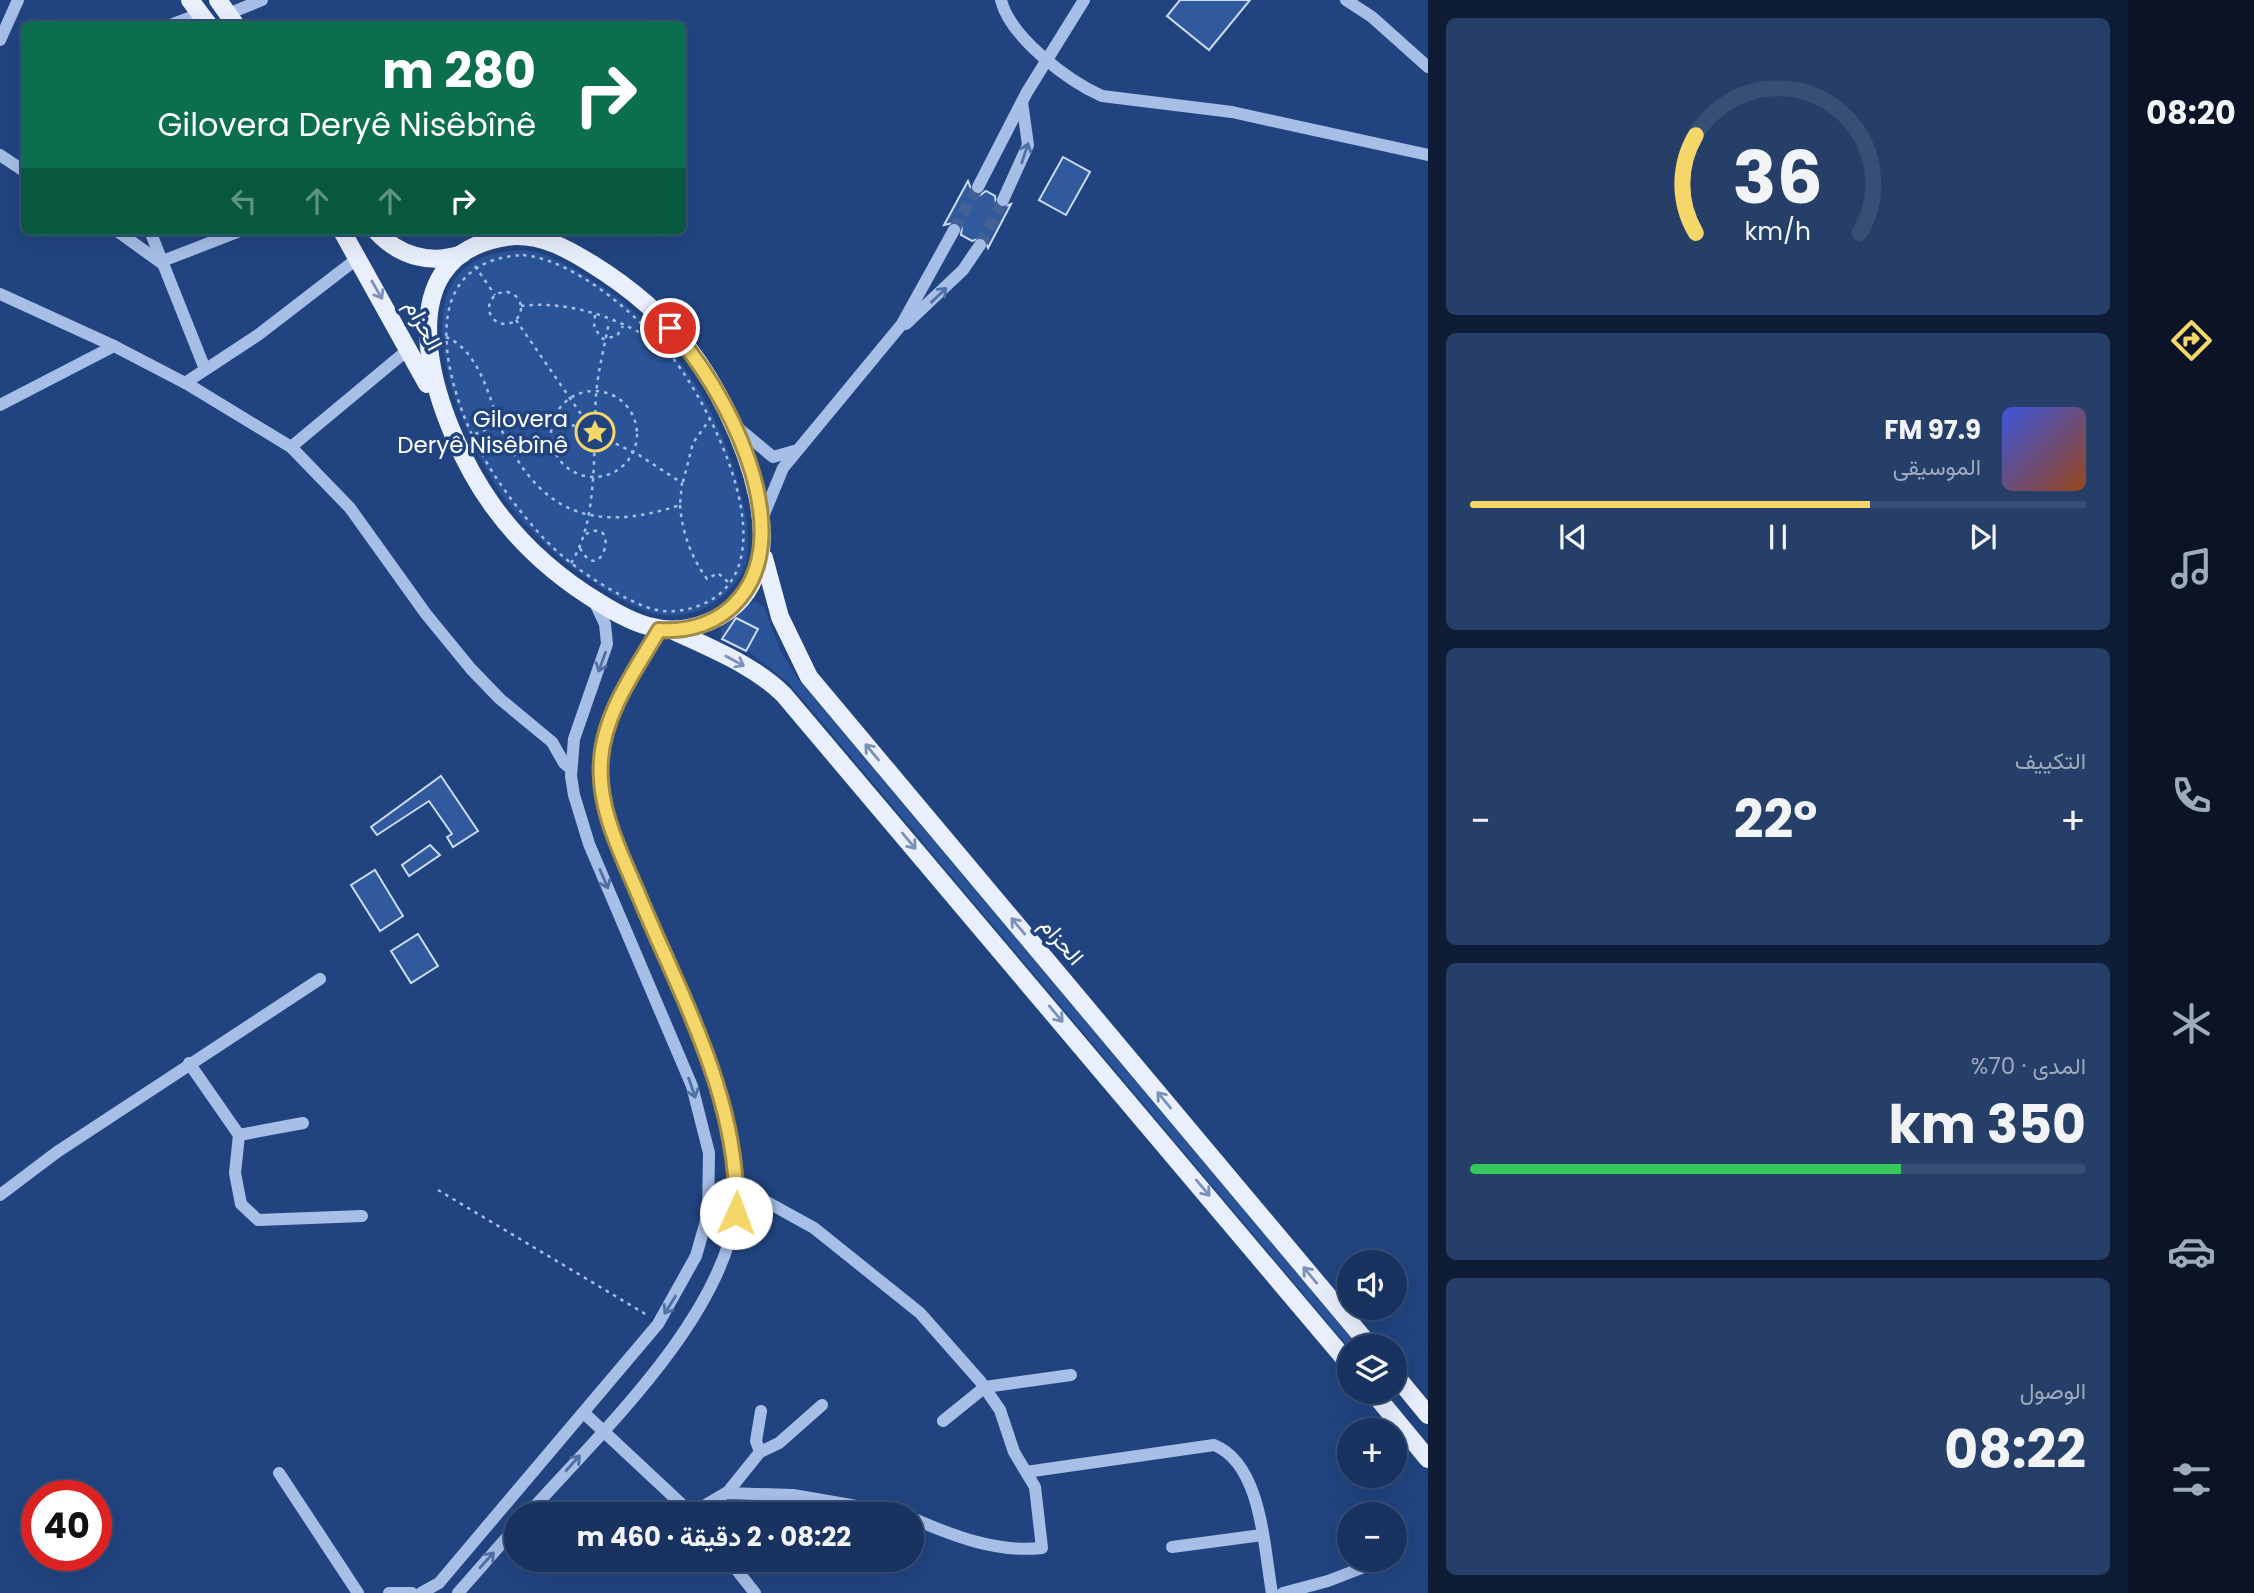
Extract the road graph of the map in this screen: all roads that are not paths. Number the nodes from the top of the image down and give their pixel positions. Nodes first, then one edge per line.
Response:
1 (18, 0) edge
2 (262, 0) edge
3 (1001, 0) edge
4 (1084, 0) edge
5 (1346, 0) edge
6 (199, 13) edge
7 (227, 13) edge
8 (180, 21) edge
9 (0, 40) edge
10 (1047, 57) junction
11 (1428, 67) edge
12 (1022, 101) junction
13 (0, 155) edge
14 (1428, 155) edge
15 (21, 169) edge
16 (978, 187) tunnel mouth
17 (1003, 200) tunnel mouth
18 (954, 230) tunnel mouth
19 (123, 235) edge
20 (150, 235) edge
21 (230, 235) edge
22 (344, 235) edge
23 (381, 235) edge
24 (527, 235) edge
25 (537, 235) edge
26 (980, 245) tunnel mouth
27 (464, 253) junction
28 (358, 258) junction
29 (160, 262) junction
30 (0, 295) edge
31 (890, 338) junction
32 (114, 346) junction
33 (410, 348) junction
34 (205, 369) junction
35 (185, 383) junction
36 (0, 405) edge
37 (732, 423) junction
38 (458, 446) junction
39 (292, 447) junction
40 (794, 451) junction
41 (761, 522) junction
42 (762, 544) junction
43 (592, 598) junction
44 (666, 630) junction
45 (571, 769) junction
46 (320, 979) dead end
47 (189, 1063) junction
48 (303, 1123) dead end
49 (239, 1135) junction
50 (0, 1195) edge
51 (736, 1213) junction
52 (362, 1216) dead end
53 (1360, 1334) edge
54 (1337, 1350) edge
55 (1071, 1375) dead end
56 (985, 1387) junction
57 (1407, 1390) edge
58 (1383, 1404) edge
59 (822, 1405) dead end
60 (761, 1411) dead end
61 (585, 1414) junction
62 (1428, 1415) edge
63 (943, 1421) dead end
64 (603, 1430) junction
65 (760, 1452) junction
66 (1428, 1459) edge
67 (1026, 1472) junction
68 (279, 1473) dead end
69 (727, 1493) junction
70 (539, 1502) edge
71 (680, 1502) edge
72 (711, 1502) edge
73 (834, 1502) edge
74 (924, 1523) edge
75 (1262, 1535) junction
76 (504, 1541) edge
77 (1172, 1547) dead end
78 (739, 1572) edge
79 (1351, 1572) edge
80 (358, 1593) edge
81 (389, 1593) edge
82 (412, 1593) edge
83 (421, 1593) edge
84 (458, 1593) edge
85 (755, 1593) edge
86 (1272, 1593) edge
87 (1283, 1593) edge

1 - 9 street
2 - 7 street
3 - 10 street
4 - 10 street
5 - 11 street
6 - 8 street
10 - 12 street
10 - 14 street
12 - 16 street
17 -> 12 street
13 - 15 street
18 - 31 street
19 - 29 street
20 - 29 street
21 - 29 street
22 - 28 main road, الحزام
23 - 27 main road
24 - 27 main road
25 - 37 main road
31 -> 26 street
27 - 38 main road
28 -> 33 main road, الحزام
28 - 34 street
29 - 34 street
30 - 32 street
31 - 40 street
32 - 35 street
32 - 36 street
33 - 38 main road, الحزام
33 - 39 street
34 - 35 street
35 - 39 street
37 - 40 street
37 - 41 main road
38 - 43 main road
39 - 45 street
40 - 41 street
41 - 42 main road
42 - 44 main road
53 -> 42 main road, الحزام
43 - 44 main road
43 -> 45 street
44 - 51 street
44 -> 54 main road
45 -> 61 street
46 - 47 street
47 - 49 street
47 - 50 street
48 - 49 street
49 - 52 street
51 - 56 street
51 - 64 street
55 - 56 street
56 - 63 street
56 - 67 street
57 - 62 main road
58 - 66 main road
59 - 65 street
60 - 65 street
61 - 64 street
61 - 83 street
70 -> 64 street
64 - 71 street
65 - 69 street
67 - 74 street
67 - 75 street
68 - 80 street
69 - 72 street
69 - 73 street
75 - 77 street
75 - 86 street
84 -> 76 street
78 - 85 street
79 - 87 street
81 - 82 street

